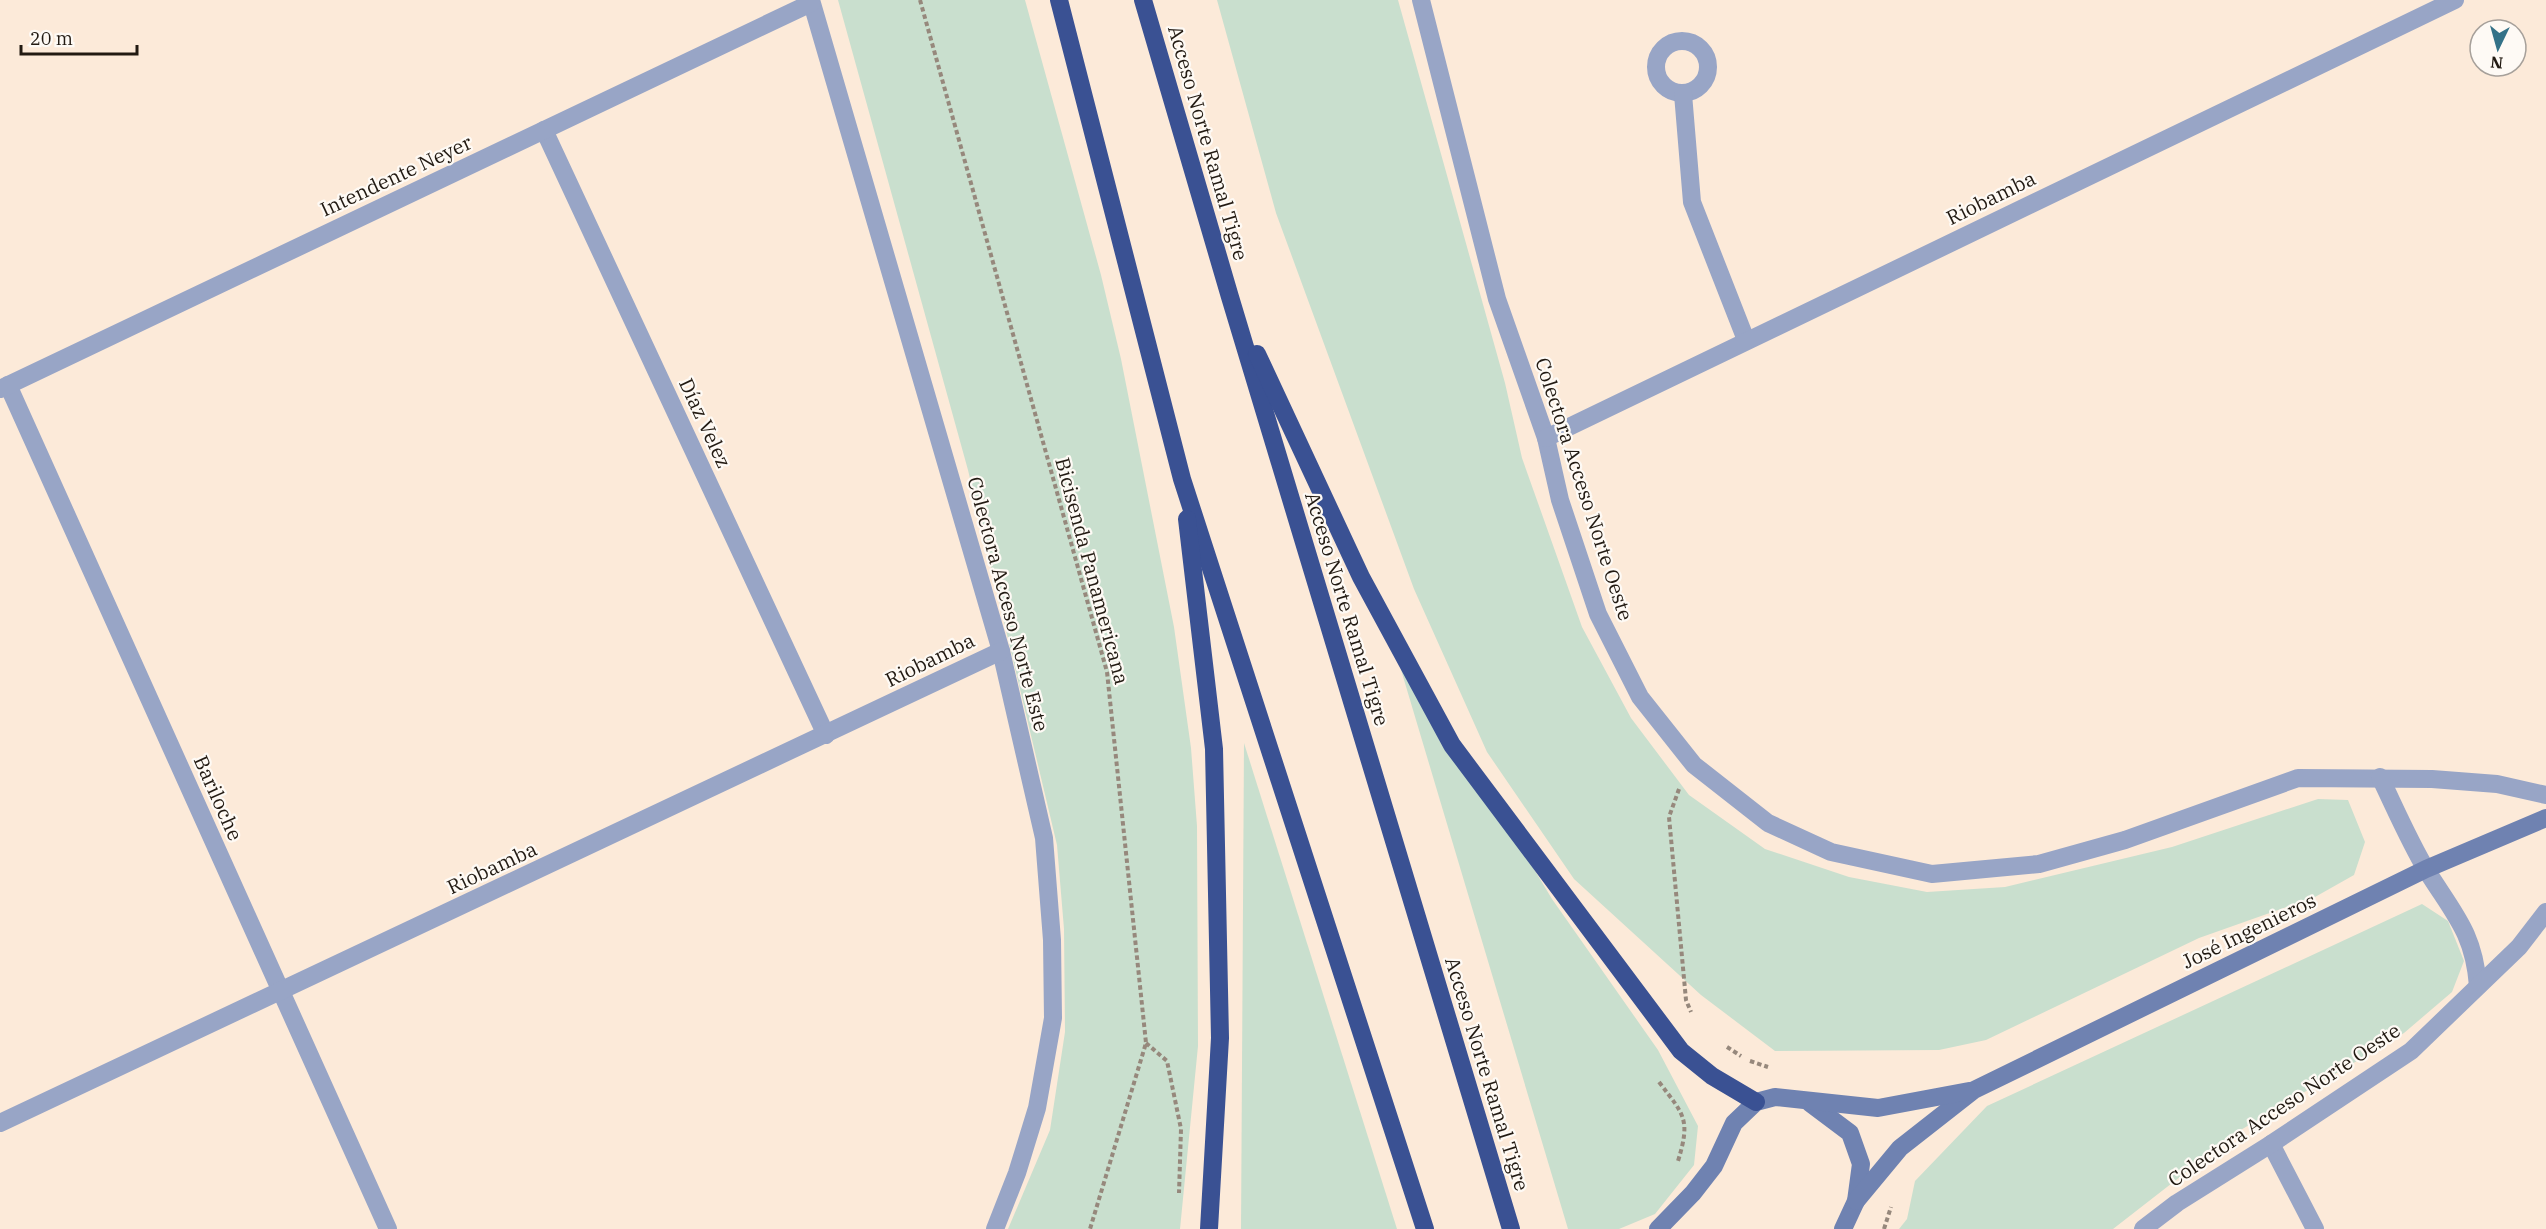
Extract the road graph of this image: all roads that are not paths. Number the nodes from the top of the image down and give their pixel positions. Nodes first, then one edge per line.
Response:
1 (1059, 0) edge
2 (1143, 0) edge
3 (1421, 0) edge
4 (2455, 0) edge
5 (811, 1) edge
6 (1683, 94) dead end
7 (544, 130) junction
8 (1230, 297) junction
9 (1746, 340) junction
10 (4, 387) edge
11 (1546, 438) junction
12 (1182, 478) junction
13 (1001, 651) junction
14 (826, 735) junction
15 (2380, 777) junction
16 (2546, 795) edge
17 (2546, 818) edge
18 (2426, 869) junction
19 (2546, 912) edge
20 (2478, 986) junction
21 (281, 993) junction
22 (1974, 1090) junction
23 (1756, 1102) junction
24 (1810, 1103) junction
25 (0, 1123) edge
26 (2271, 1144) junction
27 (1856, 1201) junction
28 (388, 1229) edge
29 (995, 1229) edge
30 (1209, 1229) edge
31 (1425, 1229) edge
32 (1511, 1229) edge
33 (1658, 1229) edge
34 (1843, 1229) edge
35 (2143, 1229) edge
36 (2315, 1229) edge

1 - 12 highway
2 - 8 highway, Acceso Norte Ramal Tigre
3 - 11 street, Colectora Acceso Norte Oeste
4 - 9 street, Riobamba
5 - 7 street, Intendente Neyer
5 - 13 street, Colectora Acceso Norte Este
6 - 9 street
7 - 10 street, Intendente Neyer
7 - 14 street, Díaz Velez
8 - 23 highway
8 - 32 highway, Acceso Norte Ramal Tigre
9 - 11 street, Riobamba
10 - 21 street, Bariloche
11 - 15 street, Colectora Acceso Norte Oeste
12 - 30 highway
12 - 31 highway
13 - 14 street, Riobamba
13 - 29 street, Colectora Acceso Norte Este
14 - 21 street, Riobamba
15 - 16 street, Colectora Acceso Norte Oeste
15 - 18 street
17 - 18 street, José Ingenieros
18 - 20 street
18 - 22 street, José Ingenieros
19 - 20 street, Colectora Acceso Norte Oeste
20 - 26 street, Colectora Acceso Norte Oeste
21 - 25 street, Riobamba
21 - 28 street, Bariloche
22 - 24 street, José Ingenieros
22 - 27 street, José Ingenieros
23 - 24 street, José Ingenieros
23 - 33 street
24 - 27 street
26 - 35 street, Colectora Acceso Norte Oeste
26 - 36 street
27 - 34 street

